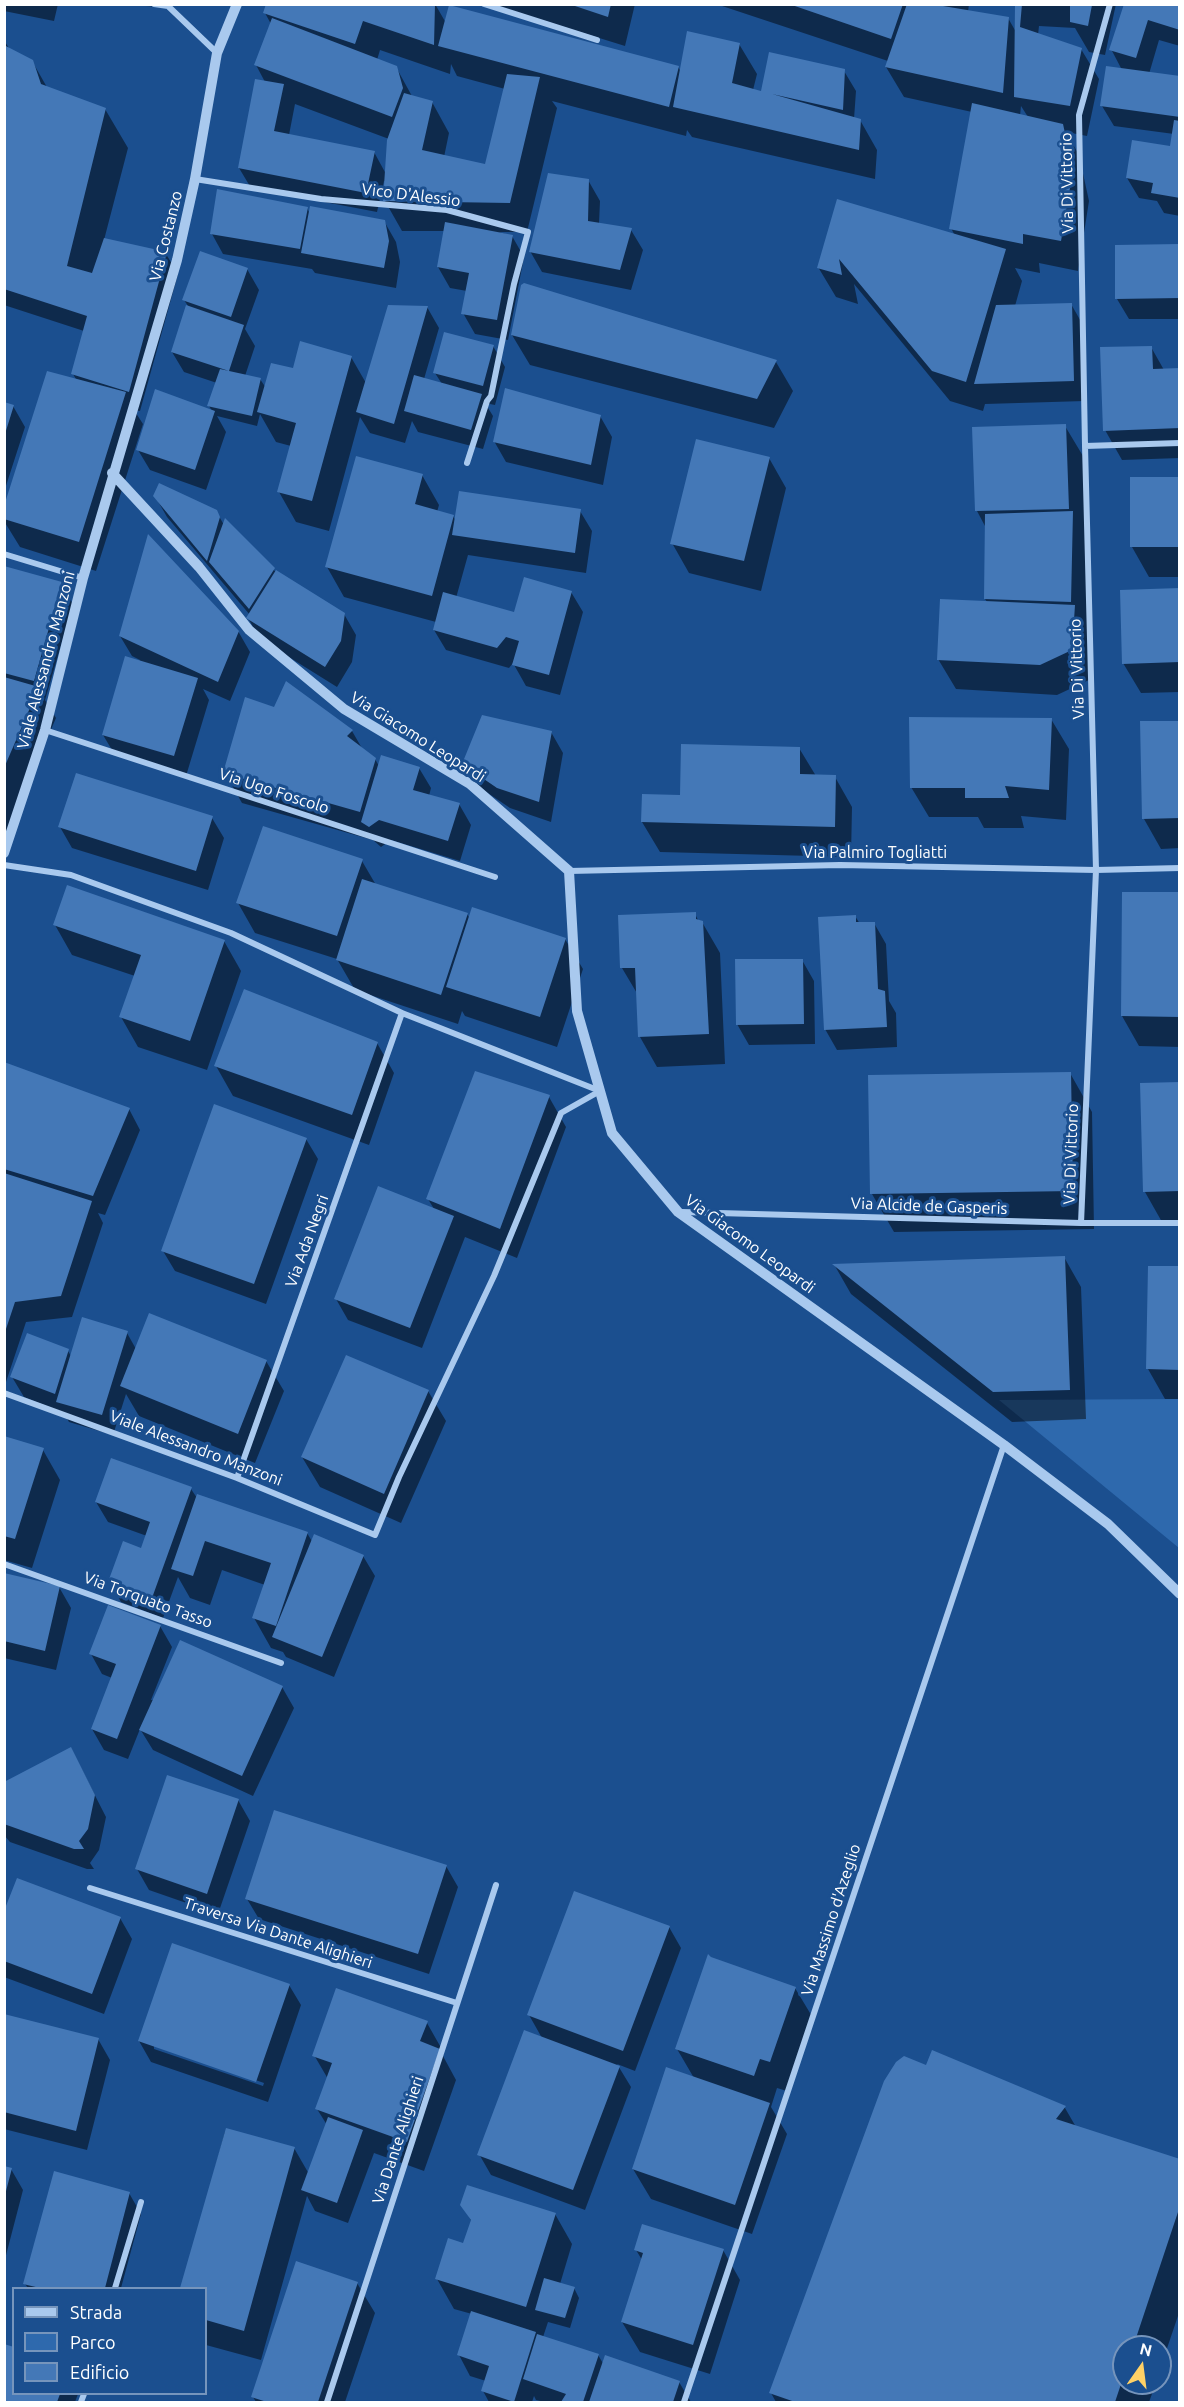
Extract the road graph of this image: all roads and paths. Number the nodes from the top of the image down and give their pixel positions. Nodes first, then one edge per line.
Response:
1 (154, 4) edge
2 (237, 4) edge
3 (484, 4) edge
4 (1110, 4) edge
5 (597, 40) dead end
6 (217, 53) junction
7 (195, 179) junction
8 (1179, 443) edge
9 (1084, 446) junction
10 (467, 463) dead end
11 (112, 473) junction
12 (4, 554) edge
13 (82, 578) junction
14 (45, 730) junction
15 (4, 853) edge
16 (4, 865) edge
17 (1179, 867) edge
18 (1096, 870) junction
19 (569, 871) junction
20 (495, 877) dead end
21 (402, 1013) junction
22 (600, 1091) junction
23 (678, 1212) junction
24 (1081, 1223) junction
25 (1179, 1223) edge
26 (4, 1393) edge
27 (1004, 1445) junction
28 (237, 1478) junction
29 (4, 1564) edge
30 (1179, 1594) edge
31 (281, 1663) dead end
32 (496, 1886) dead end
33 (90, 1887) dead end
34 (457, 2003) junction
35 (141, 2202) dead end
36 (116, 2287) edge
37 (327, 2403) edge
38 (684, 2403) edge

1 - 6 street
2 - 6 street, Via Costanzo
3 - 5 street
4 - 9 street, Via Di Vittorio
6 - 7 street, Via Costanzo
7 - 10 street, Vico D'Alessio
7 - 11 street, Via Costanzo
8 - 9 street
9 - 18 street, Via Di Vittorio
11 - 13 street, Viale Alessandro Manzoni
11 - 19 street, Via Giacomo Leopardi
12 - 13 street
13 - 14 street, Viale Alessandro Manzoni
14 - 15 street, Viale Alessandro Manzoni
14 - 20 street, Via Ugo Foscolo
16 - 21 street
17 - 18 street, Via Palmiro Togliatti
18 - 19 street, Via Palmiro Togliatti
18 - 24 street, Via Di Vittorio
19 - 22 street, Via Giacomo Leopardi
21 - 22 street
21 - 28 street, Via Ada Negri
22 - 23 street, Via Giacomo Leopardi
22 - 28 street, Viale Alessandro Manzoni
23 - 24 street, Via Alcide de Gasperis
23 - 27 street, Via Giacomo Leopardi
24 - 25 street, Via Alcide de Gasperis
26 - 28 street, Viale Alessandro Manzoni
27 - 30 street, Via Giacomo Leopardi
27 - 38 street, Via Massimo d'Azeglio
29 - 31 street, Via Torquato Tasso
32 - 34 street, Via Dante Alighieri
33 - 34 street, Traversa Via Dante Alighieri
34 - 37 street, Via Dante Alighieri
35 - 36 street

